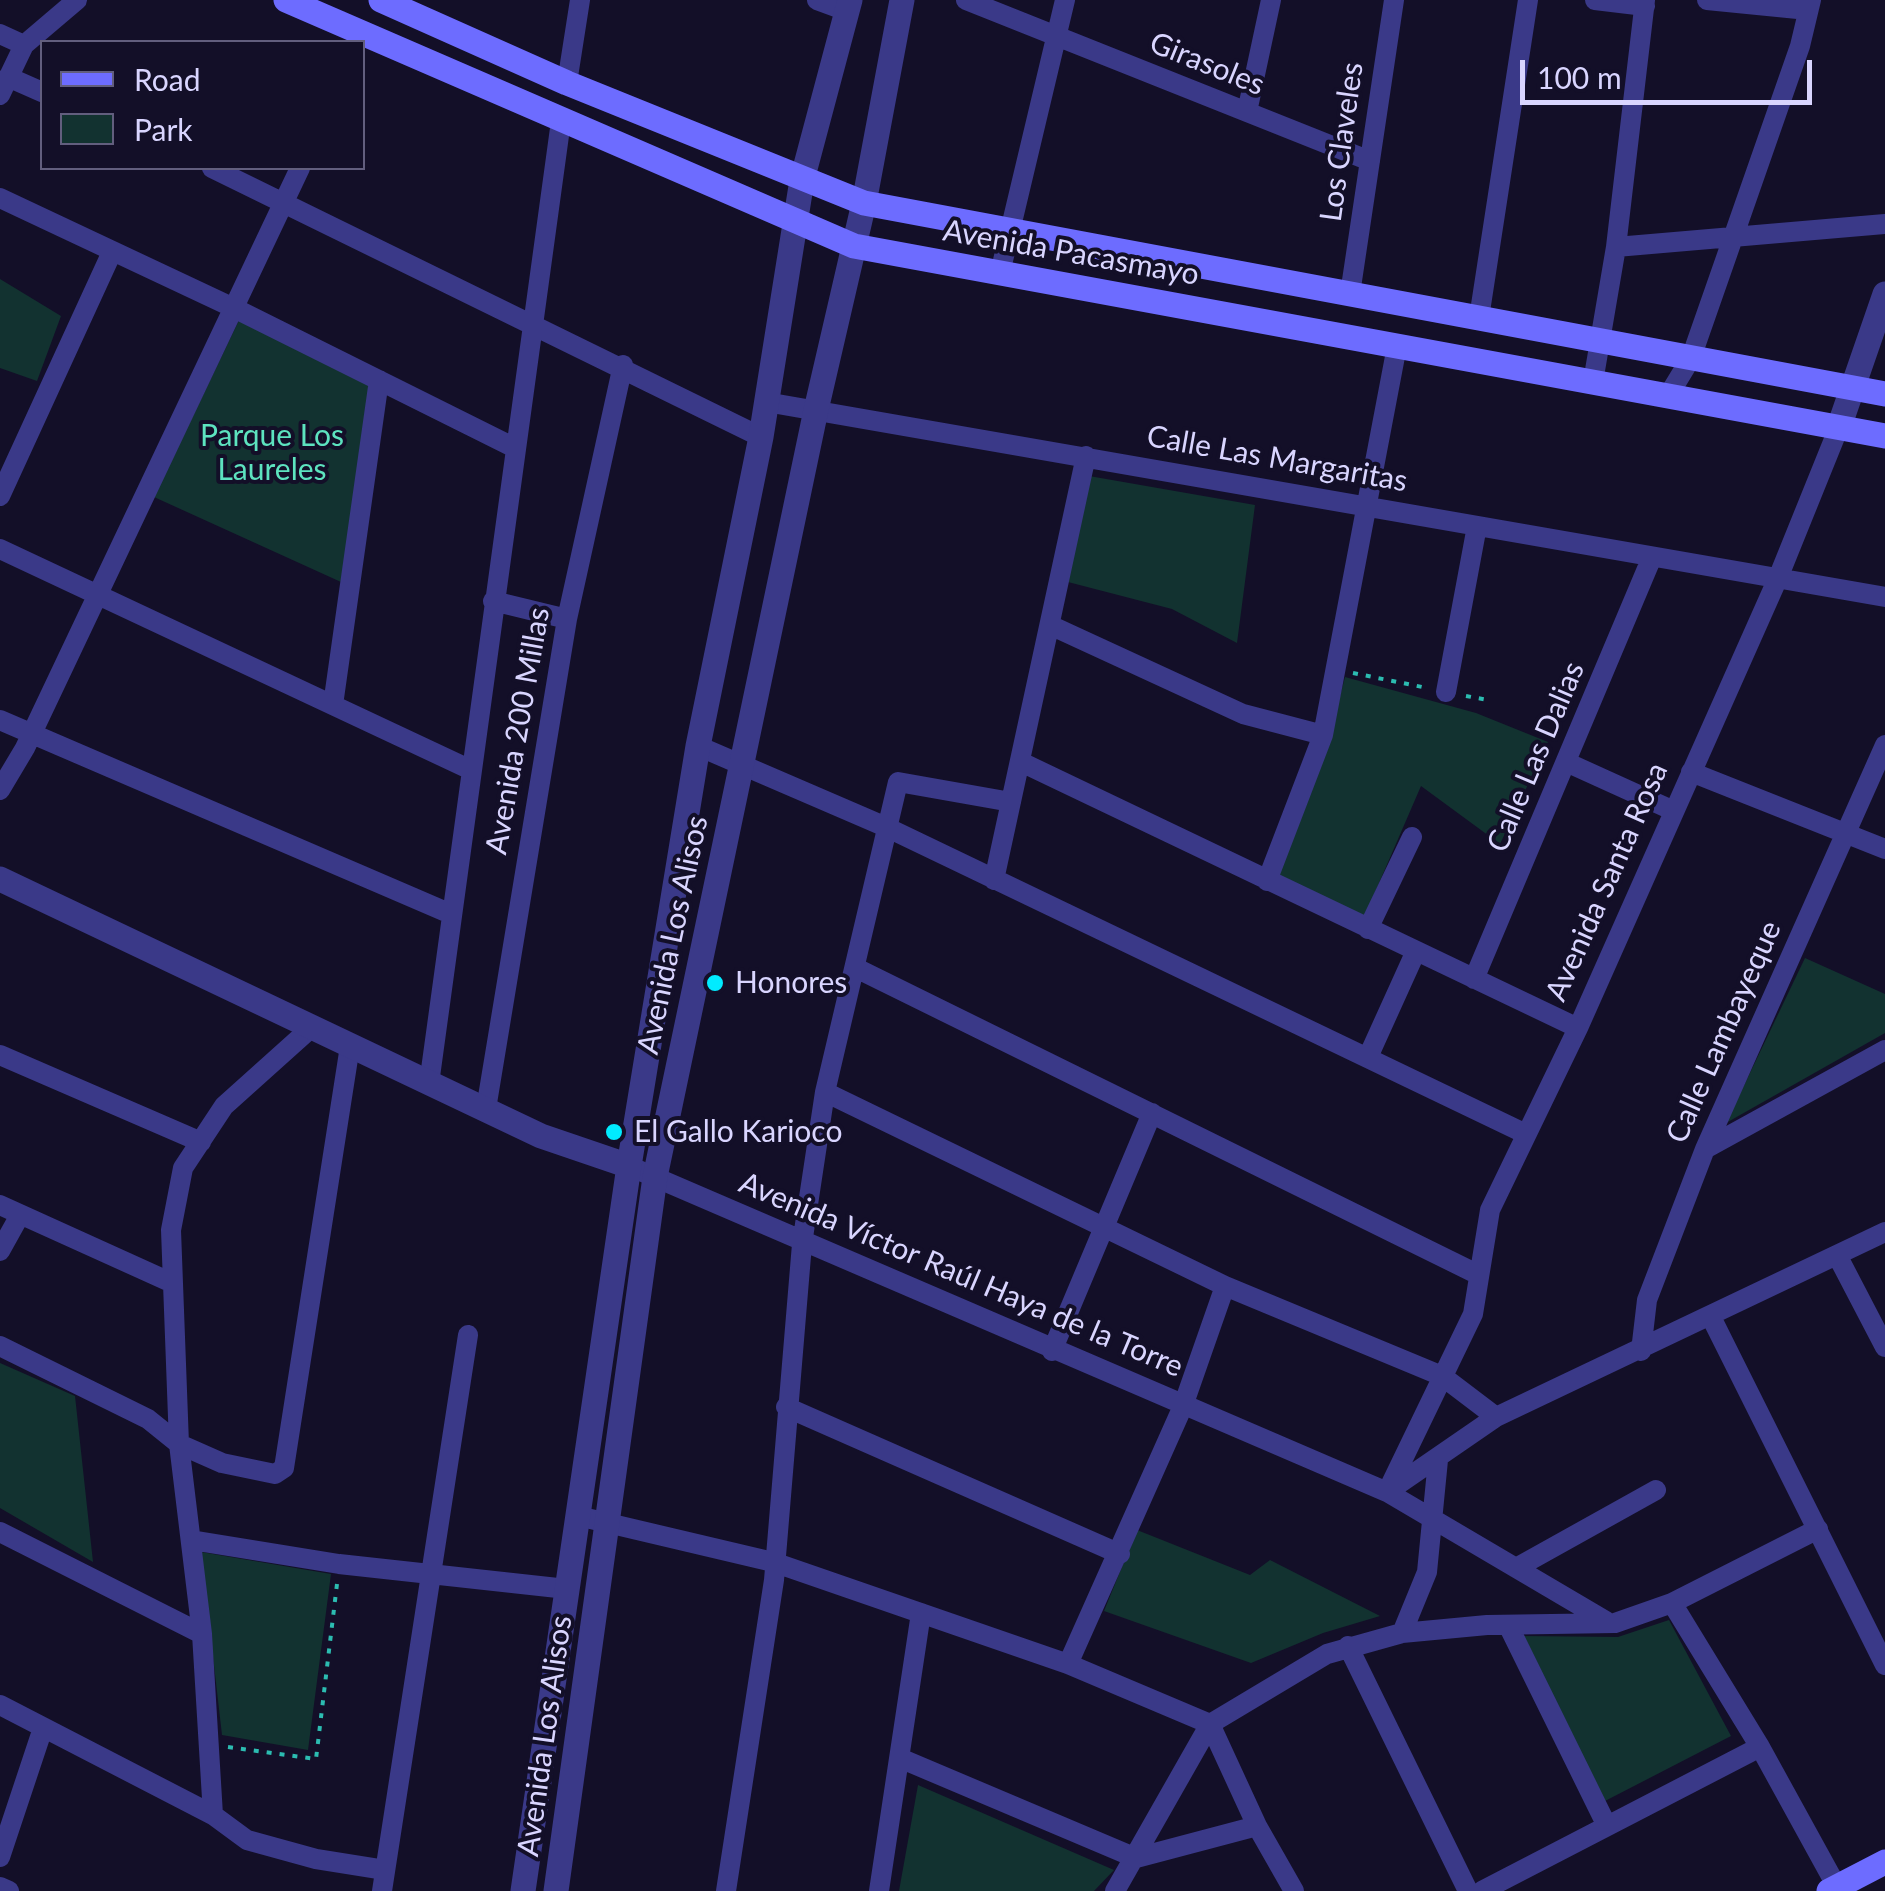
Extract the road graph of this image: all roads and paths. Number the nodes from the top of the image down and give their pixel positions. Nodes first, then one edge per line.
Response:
1 (77, 0) edge
2 (286, 0) edge
3 (381, 0) edge
4 (580, 0) edge
5 (817, 0) edge
6 (902, 0) edge
7 (966, 0) edge
8 (1065, 0) edge
9 (1270, 0) edge
10 (1394, 0) edge
11 (1528, 0) edge
12 (1595, 0) edge
13 (1707, 0) edge
14 (1645, 3) edge
15 (1810, 5) edge
16 (848, 6) edge
17 (0, 34) edge
18 (1056, 36) junction
19 (358, 39) edge
20 (365, 42) edge
21 (24, 45) junction
22 (566, 82) junction
23 (4, 86) edge
24 (40, 92) edge
25 (1247, 112) junction
26 (561, 121) junction
27 (1370, 161) junction
28 (217, 170) edge
29 (299, 170) edge
30 (802, 180) junction
31 (0, 198) edge
32 (286, 200) junction
33 (864, 203) junction
34 (795, 221) junction
35 (1885, 224) edge
36 (1007, 230) junction
37 (1732, 240) junction
38 (854, 246) junction
39 (1616, 247) junction
40 (112, 252) junction
41 (1000, 273) junction
42 (1350, 294) junction
43 (1885, 294) edge
44 (236, 309) junction
45 (1479, 318) junction
46 (532, 321) junction
47 (1599, 340) junction
48 (1396, 346) junction
49 (1691, 358) junction
50 (624, 366) junction
51 (378, 380) junction
52 (1593, 382) junction
53 (1854, 388) junction
54 (1885, 394) edge
55 (1668, 396) junction
56 (766, 402) junction
57 (816, 410) junction
58 (1839, 427) junction
59 (1885, 436) edge
60 (761, 437) junction
61 (515, 448) junction
62 (1086, 456) junction
63 (0, 496) edge
64 (1367, 505) junction
65 (1477, 526) junction
66 (0, 550) edge
67 (1652, 558) junction
68 (1778, 578) junction
69 (96, 595) junction
70 (1885, 597) edge
71 (493, 601) junction
72 (567, 619) junction
73 (1052, 626) junction
74 (1338, 670) junction
75 (1446, 692) junction
76 (1488, 700) dead end
77 (333, 705) junction
78 (0, 720) edge
79 (29, 733) junction
80 (1322, 735) junction
81 (1885, 745) edge
82 (698, 746) junction
83 (1021, 762) junction
84 (1566, 762) junction
85 (742, 764) junction
86 (469, 769) junction
87 (1691, 772) junction
88 (0, 790) edge
89 (1011, 802) junction
90 (1674, 810) junction
91 (886, 828) junction
92 (1846, 833) junction
93 (1412, 836) dead end
94 (1885, 848) edge
95 (0, 878) edge
96 (994, 880) junction
97 (1266, 881) junction
98 (450, 914) junction
99 (1368, 928) junction
100 (1416, 951) junction
101 (856, 968) junction
102 (1474, 979) junction
103 (312, 1027) junction
104 (1578, 1028) junction
105 (350, 1046) junction
106 (1885, 1050) edge
107 (0, 1056) edge
108 (1368, 1057) junction
109 (430, 1084) junction
110 (826, 1092) junction
111 (486, 1109) junction
112 (1152, 1113) junction
113 (1526, 1134) junction
114 (201, 1142) junction
115 (1705, 1148) junction
116 (629, 1166) junction
117 (655, 1177) junction
118 (0, 1205) edge
119 (20, 1215) junction
120 (1105, 1230) junction
121 (1885, 1232) edge
122 (802, 1244) junction
123 (0, 1251) edge
124 (1837, 1255) junction
125 (1477, 1274) junction
126 (170, 1282) junction
127 (1225, 1286) junction
128 (1711, 1317) junction
129 (468, 1335) dead end
130 (0, 1346) edge
131 (1885, 1347) edge
132 (1052, 1351) junction
133 (1642, 1351) junction
134 (1442, 1376) junction
135 (1182, 1406) junction
136 (786, 1408) junction
137 (1496, 1417) junction
138 (179, 1444) junction
139 (1438, 1460) junction
140 (1656, 1490) dead end
141 (1387, 1492) junction
142 (578, 1516) junction
143 (1430, 1517) junction
144 (607, 1523) junction
145 (1818, 1529) junction
146 (0, 1532) edge
147 (191, 1540) junction
148 (1120, 1554) junction
149 (774, 1562) junction
150 (339, 1564) junction
151 (1516, 1568) junction
152 (434, 1576) junction
153 (567, 1589) junction
154 (1672, 1602) junction
155 (921, 1613) junction
156 (1606, 1621) junction
157 (1508, 1625) junction
158 (1402, 1633) junction
159 (202, 1634) junction
160 (1348, 1646) junction
161 (1068, 1664) junction
162 (1885, 1664) edge
163 (0, 1705) edge
164 (1210, 1724) junction
165 (43, 1728) junction
166 (208, 1745) junction
167 (1760, 1747) junction
168 (902, 1759) junction
169 (213, 1815) junction
170 (1257, 1826) junction
171 (1607, 1826) junction
172 (0, 1857) edge
173 (1136, 1858) junction
174 (1885, 1862) edge
175 (383, 1881) edge
176 (0, 1887) edge
177 (1833, 1889) edge
178 (9, 1891) edge
179 (522, 1891) edge
180 (556, 1891) edge
181 (726, 1891) edge
182 (879, 1891) edge
183 (1114, 1891) edge
184 (1294, 1891) edge
185 (1468, 1891) edge
186 (1482, 1891) edge

1 - 21 street
2 - 19 main road, Avenida Pacasmayo
3 - 22 main road, Avenida Pacasmayo
4 - 22 street
5 - 16 street
6 - 33 street, Avenida Los Alisos
7 - 18 street, Girasoles
8 - 18 street
9 - 25 street
10 - 27 street, Los Claveles
11 - 45 street
12 - 14 street
13 - 15 street
14 - 39 street
15 - 37 street
16 - 30 street, Avenida Los Alisos
17 - 21 street
18 - 25 street, Girasoles
18 - 36 street
20 - 26 main road, Avenida Pacasmayo
21 - 23 street
22 - 30 main road, Avenida Pacasmayo
23 - 24 street
25 - 27 street, Girasoles
26 - 34 main road, Avenida Pacasmayo
26 - 46 street
27 - 42 street, Los Claveles
28 - 32 street
29 - 32 street
30 - 33 main road, Avenida Pacasmayo
30 - 34 street, Avenida Los Alisos
31 - 40 street
32 - 44 street
32 - 46 street
33 - 36 main road, Avenida Pacasmayo
33 - 38 street, Avenida Los Alisos
34 - 38 main road, Avenida Pacasmayo
34 - 56 street, Avenida Los Alisos
35 - 37 street
36 - 41 street
36 - 42 main road, Avenida Pacasmayo
37 - 39 street
37 - 49 street
38 - 41 main road, Avenida Pacasmayo
38 - 57 street, Avenida Los Alisos
39 - 47 street
40 - 44 street
40 - 63 street
41 - 48 main road, Avenida Pacasmayo
42 - 45 main road, Avenida Pacasmayo
43 - 53 street, Avenida Santa Rosa
44 - 51 street
44 - 69 street
45 - 47 main road, Avenida Pacasmayo
46 - 50 street
46 - 61 street
47 - 49 main road, Avenida Pacasmayo
47 - 52 street
48 - 52 main road, Avenida Pacasmayo
48 - 64 street
49 - 53 main road, Avenida Pacasmayo
49 - 55 street
50 - 60 street
50 - 72 street, Avenida 200 Millas
51 - 61 street
51 - 77 street
52 - 55 main road, Avenida Pacasmayo
53 - 54 main road, Avenida Pacasmayo
53 - 58 street, Avenida Santa Rosa
55 - 58 main road, Avenida Pacasmayo
56 - 57 street, Calle Las Margaritas
56 - 60 street, Avenida Los Alisos
57 - 62 street, Calle Las Margaritas
57 - 85 street, Avenida Los Alisos
58 - 59 main road, Avenida Pacasmayo
58 - 68 street, Avenida Santa Rosa
60 - 82 street, Avenida Los Alisos
61 - 71 street
62 - 64 street, Calle Las Margaritas
62 - 73 street
64 - 65 street, Calle Las Margaritas
64 - 74 street
65 - 67 street, Calle Las Margaritas
65 - 75 street
66 - 69 street
67 - 68 street, Calle Las Margaritas
67 - 84 street, Calle Las Dalias
68 - 70 street, Calle Las Margaritas
68 - 87 street, Avenida Santa Rosa
69 - 77 street
69 - 79 street
71 - 72 street
71 - 86 street
72 - 111 street, Avenida 200 Millas
73 - 80 street
73 - 83 street
74 - 75 path
74 - 80 street
75 - 76 path
77 - 86 street
78 - 79 street
79 - 88 street
79 - 98 street
80 - 97 street
81 - 92 street, Calle Lambayeque
82 - 85 street
82 - 116 street, Avenida Los Alisos
83 - 89 street
83 - 97 street
84 - 90 street
84 - 102 street, Calle Las Dalias
85 - 91 street
85 - 117 street, Avenida Los Alisos
86 - 98 street
87 - 90 street, Avenida Santa Rosa
87 - 92 street
89 - 91 street
89 - 96 street
90 - 104 street, Avenida Santa Rosa
91 - 96 street
91 - 101 street
92 - 94 street
92 - 115 street, Calle Lambayeque
93 - 99 street
95 - 103 street, Avenida Víctor Raúl Haya de la Torre
96 - 108 street
97 - 99 street
98 - 109 street
99 - 100 street
100 - 102 street
100 - 108 street
101 - 110 street
101 - 112 street
102 - 104 street
103 - 105 street, Avenida Víctor Raúl Haya de la Torre
103 - 114 street
104 - 113 street, Avenida Santa Rosa
105 - 109 street, Avenida Víctor Raúl Haya de la Torre
105 - 138 street
106 - 115 street
107 - 114 street
108 - 113 street
109 - 111 street, Avenida Víctor Raúl Haya de la Torre
110 - 120 street
110 - 122 street
111 - 116 street, Avenida Víctor Raúl Haya de la Torre
112 - 120 street
112 - 125 street
113 - 125 street, Avenida Santa Rosa
114 - 126 street
115 - 133 street, Calle Lambayeque
116 - 117 street, Avenida Víctor Raúl Haya de la Torre
116 - 142 street, Avenida Los Alisos
117 - 122 street, Avenida Víctor Raúl Haya de la Torre
117 - 144 street, Avenida Los Alisos
118 - 119 street
119 - 123 street
119 - 126 street
120 - 127 street
120 - 132 street
121 - 124 street
122 - 132 street, Avenida Víctor Raúl Haya de la Torre
122 - 136 street
124 - 128 street
124 - 131 street
125 - 134 street, Avenida Santa Rosa
126 - 138 street
127 - 134 street
127 - 135 street
128 - 133 street
128 - 145 street
129 - 152 street
130 - 138 street
132 - 135 street, Avenida Víctor Raúl Haya de la Torre
133 - 137 street
134 - 137 street
134 - 141 street, Avenida Santa Rosa
135 - 141 street, Avenida Víctor Raúl Haya de la Torre
135 - 148 street
136 - 148 street
136 - 149 street
137 - 139 street
138 - 147 street
139 - 141 street
139 - 143 street
140 - 151 street
141 - 143 street, Avenida Víctor Raúl Haya de la Torre
142 - 144 street
142 - 153 street, Avenida Los Alisos
143 - 151 street, Avenida Víctor Raúl Haya de la Torre
143 - 158 street
144 - 149 street
144 - 180 street, Avenida Los Alisos
145 - 154 street
145 - 162 street
146 - 159 street
147 - 150 street
147 - 159 street
148 - 161 street
149 - 155 street
149 - 181 street
150 - 152 street
150 - 166 path
151 - 156 street, Avenida Víctor Raúl Haya de la Torre
152 - 153 street
152 - 175 street
153 - 179 street, Avenida Los Alisos
154 - 156 street
154 - 167 street
155 - 161 street
155 - 168 street
156 - 157 street
157 - 158 street
157 - 171 street
158 - 160 street
159 - 166 street
160 - 164 street
160 - 185 street
161 - 164 street
163 - 165 street
164 - 170 street
164 - 173 street
165 - 169 street
165 - 172 street
166 - 169 street
167 - 171 street
167 - 177 street
168 - 173 street
168 - 182 street
169 - 175 street
170 - 173 street
170 - 184 street
171 - 186 street
173 - 183 street
174 - 177 main road
176 - 178 street

